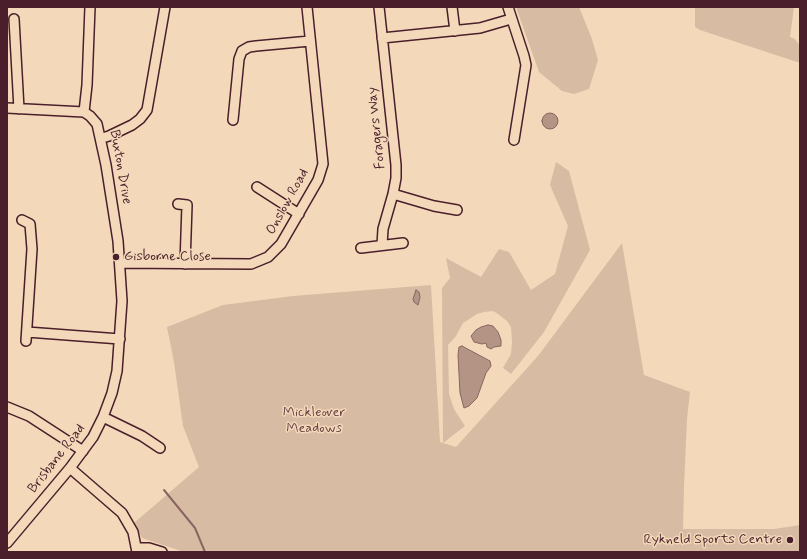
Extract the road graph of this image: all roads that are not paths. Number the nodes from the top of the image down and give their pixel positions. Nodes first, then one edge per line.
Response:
1 (90, 7) edge
2 (165, 7) edge
3 (307, 7) edge
4 (379, 7) edge
5 (452, 7) edge
6 (508, 7) edge
7 (512, 19) junction
8 (18, 24) dead end
9 (455, 31) junction
10 (382, 38) junction
11 (310, 41) junction
12 (7, 108) edge
13 (19, 109) junction
14 (84, 112) junction
15 (233, 120) dead end
16 (102, 138) junction
17 (514, 140) dead end
18 (262, 188) dead end
19 (393, 194) junction
20 (178, 204) dead end
21 (457, 210) dead end
22 (299, 214) junction
23 (22, 220) dead end
24 (403, 243) dead end
25 (382, 245) junction
26 (361, 248) dead end
27 (120, 263) junction
28 (185, 264) junction
29 (120, 339) junction
30 (8, 409) edge
31 (103, 417) junction
32 (160, 448) dead end
33 (83, 451) junction
34 (70, 468) junction
35 (7, 543) edge
36 (137, 550) edge
37 (162, 552) edge

1 - 14 street
2 - 16 street
3 - 11 street, Onslow Road
4 - 10 street, Foragers Way
5 - 9 street
6 - 7 street
7 - 9 street
7 - 17 street
8 - 13 street
9 - 10 street
10 - 19 street, Foragers Way
11 - 15 street
11 - 22 street, Onslow Road
12 - 13 street
13 - 14 street
14 - 16 street, Buxton Drive
16 - 27 street, Buxton Drive
18 - 22 street
19 - 21 street
19 - 25 street, Foragers Way
20 - 28 street
22 - 28 street, Onslow Road
23 - 29 street
24 - 25 street
25 - 26 street
27 - 28 street, Onslow Road
27 - 29 street, Brisbane Road
29 - 31 street, Brisbane Road
30 - 33 street
31 - 32 street
31 - 33 street, Brisbane Road
33 - 34 street, Brisbane Road
34 - 35 street, Brisbane Road
34 - 36 street
36 - 37 street

